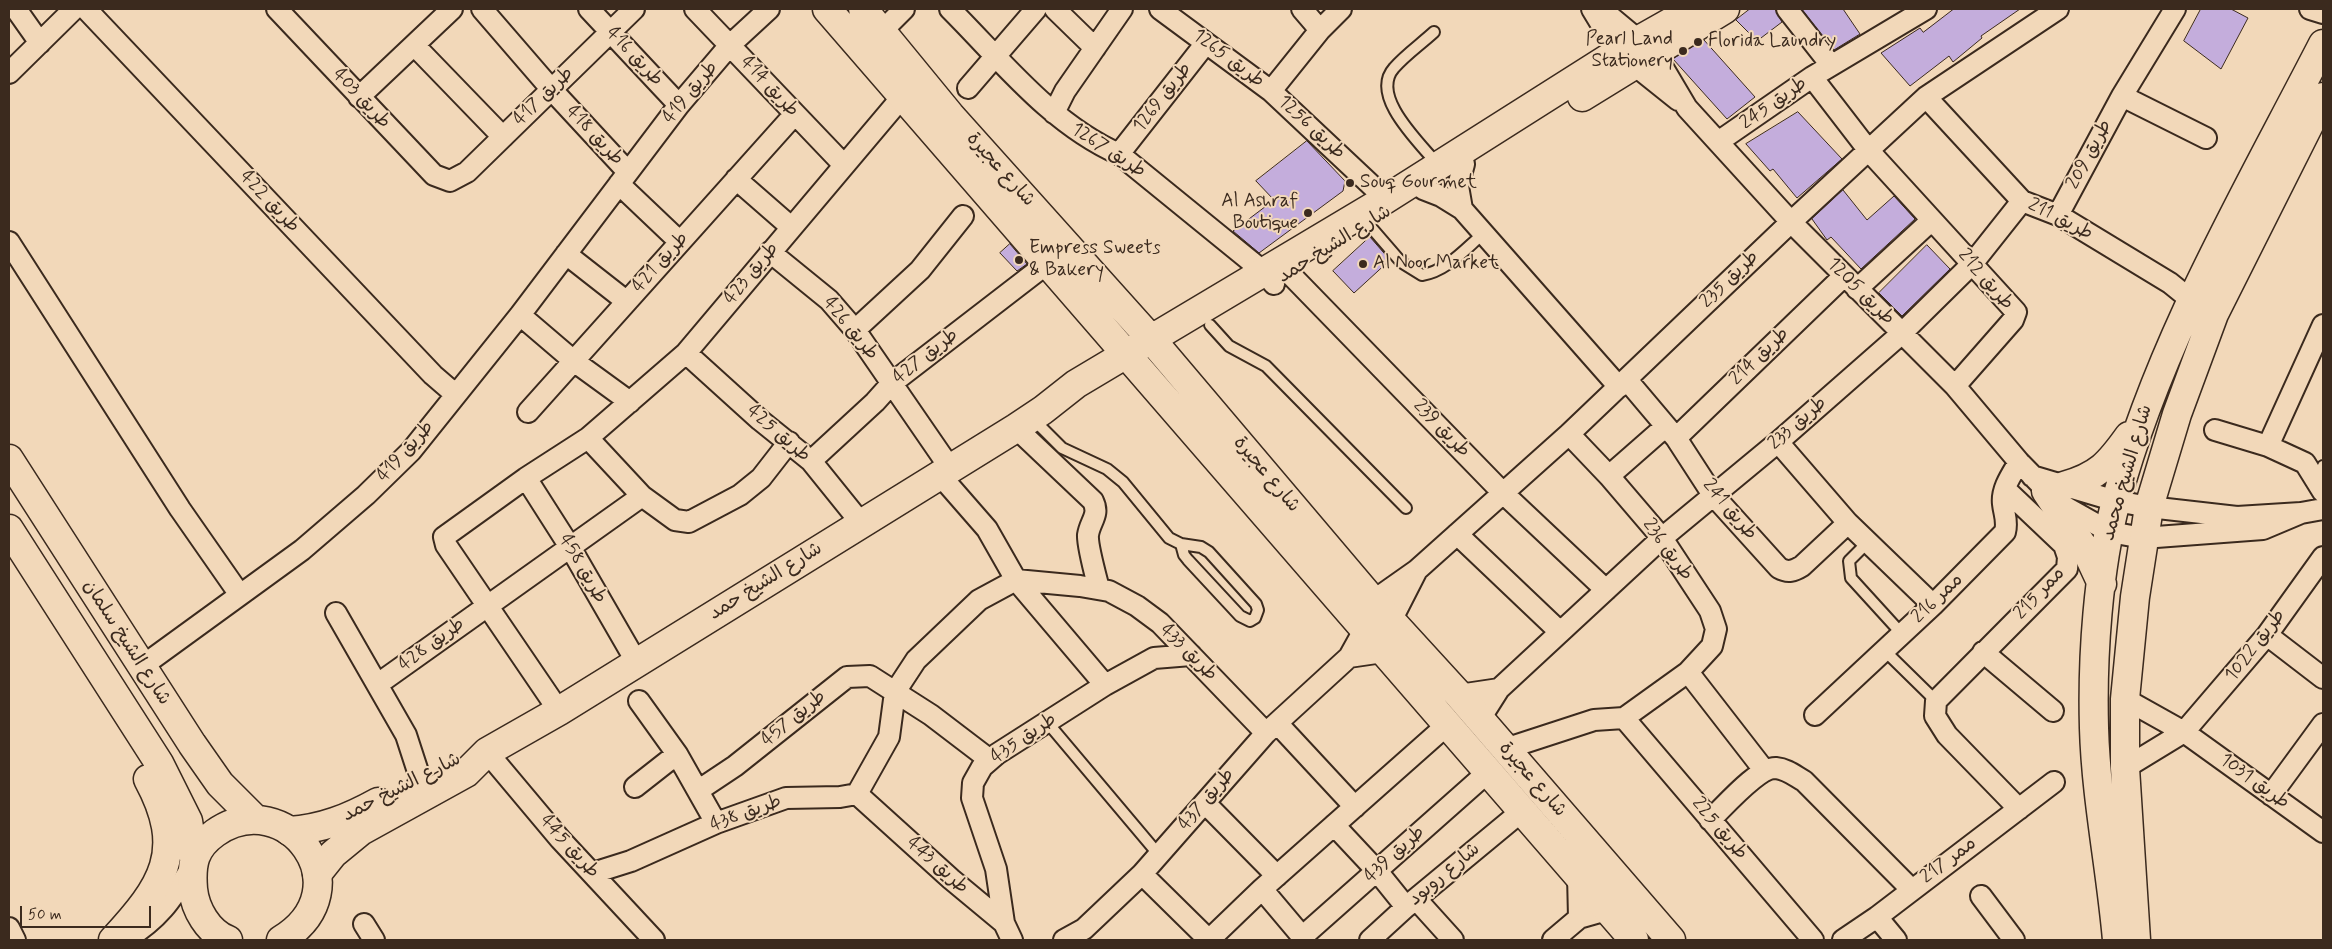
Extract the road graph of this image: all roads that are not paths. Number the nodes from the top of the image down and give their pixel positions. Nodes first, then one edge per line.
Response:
1 (16, 9) edge
2 (74, 9) edge
3 (86, 9) edge
4 (277, 9) edge
5 (452, 9) edge
6 (482, 9) edge
7 (589, 9) edge
8 (634, 9) edge
9 (695, 9) edge
10 (769, 9) edge
11 (827, 9) edge
12 (863, 9) edge
13 (904, 9) edge
14 (950, 9) edge
15 (1036, 9) edge
16 (1055, 9) edge
17 (1122, 9) edge
18 (1160, 9) edge
19 (1302, 9) edge
20 (1341, 9) edge
21 (1592, 9) edge
22 (1601, 9) edge
23 (1694, 9) edge
24 (1725, 9) edge
25 (1787, 9) edge
26 (1926, 9) edge
27 (2058, 9) edge
28 (2175, 9) edge
29 (2310, 9) edge
30 (2323, 13) edge
31 (1320, 30) junction
32 (882, 31) junction
33 (610, 32) junction
34 (1434, 32) dead end
35 (40, 43) junction
36 (1206, 43) junction
37 (2323, 44) edge
38 (414, 45) junction
39 (730, 45) junction
40 (1095, 48) junction
41 (1636, 53) junction
42 (997, 56) junction
43 (1831, 65) junction
44 (9, 73) edge
45 (1812, 77) junction
46 (968, 88) dead end
47 (552, 90) junction
48 (1271, 91) junction
49 (2122, 96) junction
50 (359, 97) junction
51 (902, 97) junction
52 (1926, 97) junction
53 (2323, 97) edge
54 (679, 105) junction
55 (1054, 113) junction
56 (794, 115) junction
57 (503, 137) junction
58 (2206, 138) dead end
59 (1718, 142) junction
60 (1869, 151) junction
61 (1119, 154) junction
62 (843, 164) junction
63 (1451, 165) junction
64 (624, 178) junction
65 (736, 179) junction
66 (450, 181) joint
67 (1423, 189) junction
68 (1386, 200) junction
69 (2022, 201) junction
70 (1462, 209) junction
71 (2058, 215) junction
72 (964, 216) dead end
73 (1932, 220) junction
74 (1791, 222) junction
75 (1369, 225) junction
76 (791, 227) junction
77 (1484, 233) junction
78 (9, 242) edge
79 (680, 242) junction
80 (770, 252) junction
81 (566, 254) junction
82 (1048, 262) junction
83 (1972, 264) junction
84 (1277, 273) junction
85 (1851, 283) junction
86 (2191, 300) junction
87 (626, 302) junction
88 (520, 315) junction
89 (2323, 324) edge
90 (1210, 325) junction
91 (855, 330) junction
92 (1901, 334) junction
93 (1157, 347) junction
94 (686, 353) junction
95 (1133, 360) junction
96 (575, 362) junction
97 (892, 383) junction
98 (1623, 384) junction
99 (1955, 386) junction
100 (455, 394) junction
101 (630, 402) junction
102 (528, 412) dead end
103 (1030, 418) junction
104 (2142, 418) junction
105 (2215, 430) dead end
106 (1671, 432) junction
107 (1568, 434) junction
108 (588, 438) junction
109 (789, 442) junction
110 (1778, 442) junction
111 (2268, 446) junction
112 (9, 459) edge
113 (811, 461) junction
114 (944, 471) junction
115 (1609, 476) junction
116 (526, 478) junction
117 (2040, 479) junction
118 (2321, 479) edge
119 (2005, 489) junction
120 (1503, 493) junction
121 (1713, 495) junction
122 (642, 496) junction
123 (2116, 501) junction
124 (2149, 507) junction
125 (1406, 508) dead end
126 (2323, 509) edge
127 (2301, 513) junction
128 (1848, 522) junction
129 (861, 523) junction
130 (9, 529) edge
131 (2110, 532) junction
132 (1457, 534) junction
133 (1662, 538) junction
134 (2143, 538) junction
135 (1868, 542) junction
136 (1181, 544) junction
137 (570, 547) junction
138 (2323, 557) edge
139 (1417, 570) junction
140 (1016, 580) junction
141 (2102, 584) junction
142 (1099, 589) junction
143 (1606, 590) junction
144 (240, 595) junction
145 (1373, 602) junction
146 (487, 605) junction
147 (1933, 605) junction
148 (336, 613) dead end
149 (1391, 621) junction
150 (1160, 623) junction
151 (1364, 630) junction
152 (1559, 631) junction
153 (1902, 634) junction
154 (2267, 635) junction
155 (1884, 650) junction
156 (1383, 652) junction
157 (1983, 652) junction
158 (1191, 655) junction
159 (1154, 658) junction
160 (1350, 658) junction
161 (636, 662) junction
162 (141, 667) junction
163 (1688, 672) junction
164 (2323, 678) edge
165 (378, 684) junction
166 (1105, 685) junction
167 (1500, 688) junction
168 (895, 692) junction
169 (1458, 695) junction
170 (2124, 699) junction
171 (1936, 701) junction
172 (638, 702) dead end
173 (560, 711) junction
174 (2053, 711) dead end
175 (1815, 714) dead end
176 (1624, 718) junction
177 (1480, 719) junction
178 (132, 720) junction
179 (1047, 722) junction
180 (2323, 724) edge
181 (1447, 725) junction
182 (1271, 728) junction
183 (2184, 732) junction
184 (1505, 749) junction
185 (487, 752) junction
186 (676, 754) junction
187 (990, 760) junction
188 (2125, 768) junction
189 (1764, 770) junction
190 (1488, 772) junction
191 (420, 778) junction
192 (2054, 782) dead end
193 (635, 787) dead end
194 (699, 790) junction
195 (857, 794) junction
196 (2271, 794) junction
197 (1205, 803) junction
198 (411, 804) junction
199 (1355, 806) junction
200 (2019, 809) junction
201 (1522, 811) junction
202 (255, 819) junction
203 (1710, 820) junction
204 (716, 823) junction
205 (1334, 825) junction
206 (289, 830) junction
207 (2323, 832) edge
208 (1159, 855) junction
209 (193, 863) junction
210 (996, 869) junction
211 (1377, 871) junction
212 (593, 873) junction
213 (317, 874) junction
214 (1142, 874) junction
215 (1578, 875) junction
216 (1277, 876) junction
217 (958, 885) junction
218 (1262, 889) junction
219 (1911, 889) junction
220 (1981, 896) dead end
221 (1411, 903) junction
222 (1608, 910) junction
223 (1877, 917) junction
224 (1579, 918) junction
225 (9, 928) edge
226 (310, 929) edge
227 (1008, 932) edge
228 (1304, 939) edge
229 (15, 940) edge
230 (113, 940) edge
231 (125, 940) edge
232 (224, 940) edge
233 (281, 940) edge
234 (654, 940) edge
235 (1064, 940) edge
236 (1209, 940) edge
237 (1370, 940) edge
238 (1453, 940) edge
239 (1553, 940) edge
240 (1634, 940) edge
241 (1671, 940) edge
242 (1813, 940) edge
243 (1843, 940) edge
244 (1896, 940) edge
245 (2014, 940) edge
246 (2117, 940) edge
247 (2136, 940) edge

1 - 35 street
2 - 35 street
3 - 100 street, طريق 422
4 - 50 street, طريق 403
5 - 38 street
6 - 47 street, طريق 418
7 - 33 street, طريق 416
8 - 33 street, طريق 417
9 - 39 street, طريق 414
10 - 39 street, طريق 419
11 - 51 street, شارع عجيرة
12 - 32 street, شارع عجيرة
13 - 32 street
14 - 42 street, طريق 1267
15 - 42 street
16 - 40 street
17 - 40 street
18 - 36 street, طريق 1265
19 - 31 street
20 - 31 street, طريق 1256
21 - 41 street, طريق 1205
22 - 41 street, طريق 1205
23 - 41 street, شارع الشيخ حمد
24 - 41 street, شارع الشيخ حمد
25 - 43 street
26 - 43 street, طريق 245
27 - 52 street, طريق 235
28 - 49 street, طريق 209
29 - 30 street
31 - 48 street, طريق 1256
32 - 93 street, شارع عجيرة
33 - 47 street, طريق 417
33 - 54 street, طريق 416
34 - 63 lane
35 - 44 street
36 - 48 street, طريق 1265
36 - 61 street, طريق 1269
37 - 86 street, شارع الشيخ محمد
38 - 50 street
38 - 57 street
39 - 54 street, طريق 419
39 - 56 street, طريق 414
40 - 55 street
41 - 59 street, طريق 1205
41 - 63 street, شارع الشيخ حمد
42 - 46 street
42 - 55 street, طريق 1267
43 - 45 street, طريق 245
45 - 59 street, طريق 245
45 - 60 street, طريق 212
47 - 57 street, طريق 417
47 - 64 street, طريق 418
48 - 68 street, طريق 1256
49 - 58 street
49 - 71 street, طريق 209
50 - 66 street, طريق 403
51 - 62 street, طريق 423
51 - 82 street, شارع عجيرة
52 - 60 street, طريق 235
52 - 69 street, طريق 211
53 - 124 street, شارع الشيخ محمد
54 - 64 street, طريق 419
55 - 61 street, طريق 1267
56 - 62 street, طريق 414
56 - 65 street, طريق 421
57 - 66 street, طريق 417
59 - 74 street, طريق 1205
60 - 73 street, طريق 212
60 - 74 street, طريق 235
61 - 84 street, طريق 1267
62 - 76 street, طريق 423
63 - 67 street, شارع الشيخ حمد
63 - 68 street, شارع الشيخ حمد
63 - 70 street
64 - 79 street
64 - 81 street, طريق 419
65 - 76 street
65 - 79 street, طريق 421
67 - 70 street, طريق 241
67 - 75 street, شارع الشيخ حمد
68 - 84 street, شارع الشيخ حمد
69 - 71 street, طريق 211
69 - 83 street, طريق 233
70 - 77 street, طريق 241
71 - 86 street, طريق 211
72 - 91 street
73 - 83 street, طريق 212
73 - 85 street
74 - 85 street, طريق 1205
74 - 98 street, طريق 235
75 - 77 lane
75 - 84 street, شارع الشيخ حمد
76 - 80 street, طريق 423
77 - 98 street, طريق 241
78 - 144 street
79 - 87 street, طريق 421
80 - 91 street, طريق 426
80 - 94 street, طريق 423
81 - 87 street
81 - 88 street, طريق 419
82 - 95 street, شارع عجيرة
82 - 97 street, طريق 427
83 - 92 street, طريق 233
83 - 99 street, طريق 212
84 - 90 street, شارع الشيخ حمد
84 - 93 street, شارع الشيخ حمد
84 - 120 street, طريق 239
85 - 92 street, طريق 1205
85 - 106 street, طريق 214
86 - 104 street, شارع الشيخ محمد
87 - 96 street, طريق 421
88 - 96 street
88 - 100 street, طريق 419
89 - 111 street
90 - 93 street, شارع الشيخ حمد
90 - 125 lane
91 - 97 street, طريق 426
92 - 99 street, طريق 1205
92 - 110 street, طريق 233
93 - 95 street, شارع الشيخ حمد
93 - 145 street, شارع عجيرة
94 - 101 street, طريق 423
94 - 109 street, طريق 425
95 - 103 street, شارع الشيخ حمد
95 - 151 street, شارع عجيرة
96 - 101 street
96 - 102 street, طريق 421
97 - 113 street, طريق 427
97 - 114 street, طريق 426
98 - 106 street, طريق 241
98 - 107 street, طريق 235
99 - 117 street, طريق 1205
100 - 144 street, طريق 419
101 - 108 street, طريق 423
103 - 114 street, شارع الشيخ حمد
103 - 136 lane
103 - 142 street
104 - 117 street
104 - 123 street, شارع الشيخ محمد
105 - 111 street
106 - 115 street
106 - 121 street, طريق 241
107 - 115 street, طريق 236
107 - 120 street, طريق 235
108 - 116 street, طريق 423
108 - 122 street
109 - 113 street, طريق 425
109 - 122 street
110 - 121 street, طريق 233
110 - 128 street
111 - 118 street
112 - 162 street, شارع الشيخ سلمان
113 - 129 street, طريق 425
114 - 129 street, شارع الشيخ حمد
114 - 140 street, طريق 426
115 - 133 street, طريق 236
116 - 137 street, طريق 458
116 - 146 street, طريق 423
117 - 119 street, ممر 216
117 - 123 street
117 - 131 street, طريق 1205
117 - 141 street
119 - 147 street, ممر 216
119 - 157 street, ممر 215
120 - 132 street, طريق 235
120 - 143 street, طريق 239
121 - 128 street, طريق 241
121 - 133 street, طريق 233
122 - 137 street, طريق 428
123 - 124 street
123 - 131 street, شارع الشيخ محمد
124 - 127 street
124 - 134 street, شارع الشيخ محمد
126 - 127 street
127 - 134 street, طريق 1205
128 - 135 street
129 - 161 street, شارع الشيخ حمد
130 - 178 street, شارع الشيخ سلمان
131 - 134 street, طريق 1205
131 - 141 street, شارع الشيخ محمد
132 - 139 street, طريق 235
132 - 152 street
133 - 143 street, طريق 233
133 - 163 street, طريق 236
134 - 170 street, شارع الشيخ محمد
135 - 147 street
135 - 153 lane
136 - 136 lane
137 - 146 street, طريق 428
137 - 161 street, طريق 458
138 - 154 street, طريق 1022
139 - 145 street, طريق 235
139 - 149 street, طريق 235
140 - 142 street, طريق 433
140 - 166 street, طريق 426
140 - 168 street
141 - 246 street, شارع الشيخ محمد
142 - 150 street, طريق 433
143 - 152 street, طريق 233
144 - 162 street, طريق 419
145 - 149 street, شارع عجيرة
146 - 165 street, طريق 428
146 - 173 street
147 - 153 street, ممر 216
148 - 165 street, طريق 428
149 - 169 street, شارع عجيرة
150 - 158 street, طريق 433
150 - 159 street
151 - 156 street, شارع عجيرة
151 - 160 street, طريق 437
152 - 167 street, طريق 233
153 - 155 street, ممر 216
154 - 164 street
154 - 183 street, طريق 1022
155 - 171 lane
155 - 175 street, ممر 216
156 - 160 street
156 - 181 street, شارع عجيرة
157 - 171 street, ممر 215
157 - 174 street
158 - 159 street, طريق 435
158 - 182 street, طريق 433
159 - 166 street, طريق 435
160 - 182 street, طريق 437
161 - 173 street, شارع الشيخ حمد
162 - 202 street, شارع الشيخ سلمان
163 - 176 street
163 - 189 street
165 - 191 street, طريق 428
166 - 179 street, طريق 435
167 - 169 street
167 - 177 street, طريق 233
168 - 187 street, طريق 457
168 - 194 street, طريق 457
168 - 195 street
169 - 177 street, شارع عجيرة
170 - 183 street
170 - 188 street, شارع الشيخ محمد
171 - 200 street
172 - 186 street
173 - 185 street, شارع الشيخ حمد
176 - 184 street
176 - 203 street, طريق 225
177 - 184 street, شارع عجيرة
178 - 209 street, شارع الشيخ سلمان
178 - 230 street
179 - 187 street, طريق 435
179 - 208 lane
180 - 196 street
181 - 190 street, شارع عجيرة
181 - 199 street
182 - 197 street, طريق 437
182 - 199 street, طريق 433
183 - 188 street, طريق 1022
183 - 196 street, طريق 1031
184 - 241 street, شارع عجيرة
185 - 191 street, شارع الشيخ حمد
185 - 198 street, شارع الشيخ حمد
185 - 212 street, طريق 445
186 - 193 street
186 - 194 street
187 - 210 street, طريق 435
188 - 247 street, شارع الشيخ محمد
189 - 203 street
189 - 219 street
190 - 201 street, شارع عجيرة
190 - 211 street, طريق 439
191 - 198 street
191 - 206 street, شارع الشيخ حمد
192 - 200 street, ممر 217
194 - 204 street
195 - 204 street, طريق 438
195 - 217 street, طريق 443
196 - 207 street, طريق 1031
197 - 208 street, طريق 437
197 - 216 street
198 - 213 street, شارع الشيخ حمد
199 - 205 street
200 - 219 street, ممر 217
201 - 215 street, شارع عجيرة
201 - 221 street, شارع روبود
202 - 206 street
202 - 209 street
203 - 242 street, طريق 225
204 - 212 street, طريق 438
205 - 211 street
205 - 216 street
206 - 213 street
208 - 214 street, طريق 437
209 - 231 street
209 - 232 street, شارع الشيخ سلمان
210 - 217 street
210 - 227 street, طريق 435
211 - 221 street
211 - 228 street, طريق 439
212 - 234 street, طريق 445
213 - 226 street
214 - 235 street, طريق 437
214 - 236 street
215 - 222 street, شارع عجيرة
215 - 224 street
216 - 218 street
217 - 227 street, طريق 443
218 - 228 street, طريق 439
218 - 236 street
219 - 223 street, ممر 217
220 - 245 street
221 - 237 street, شارع روبود
221 - 238 street
222 - 224 street
222 - 240 street, شارع عجيرة
223 - 243 street, ممر 217
223 - 244 street
224 - 239 street
225 - 229 street
226 - 233 street

